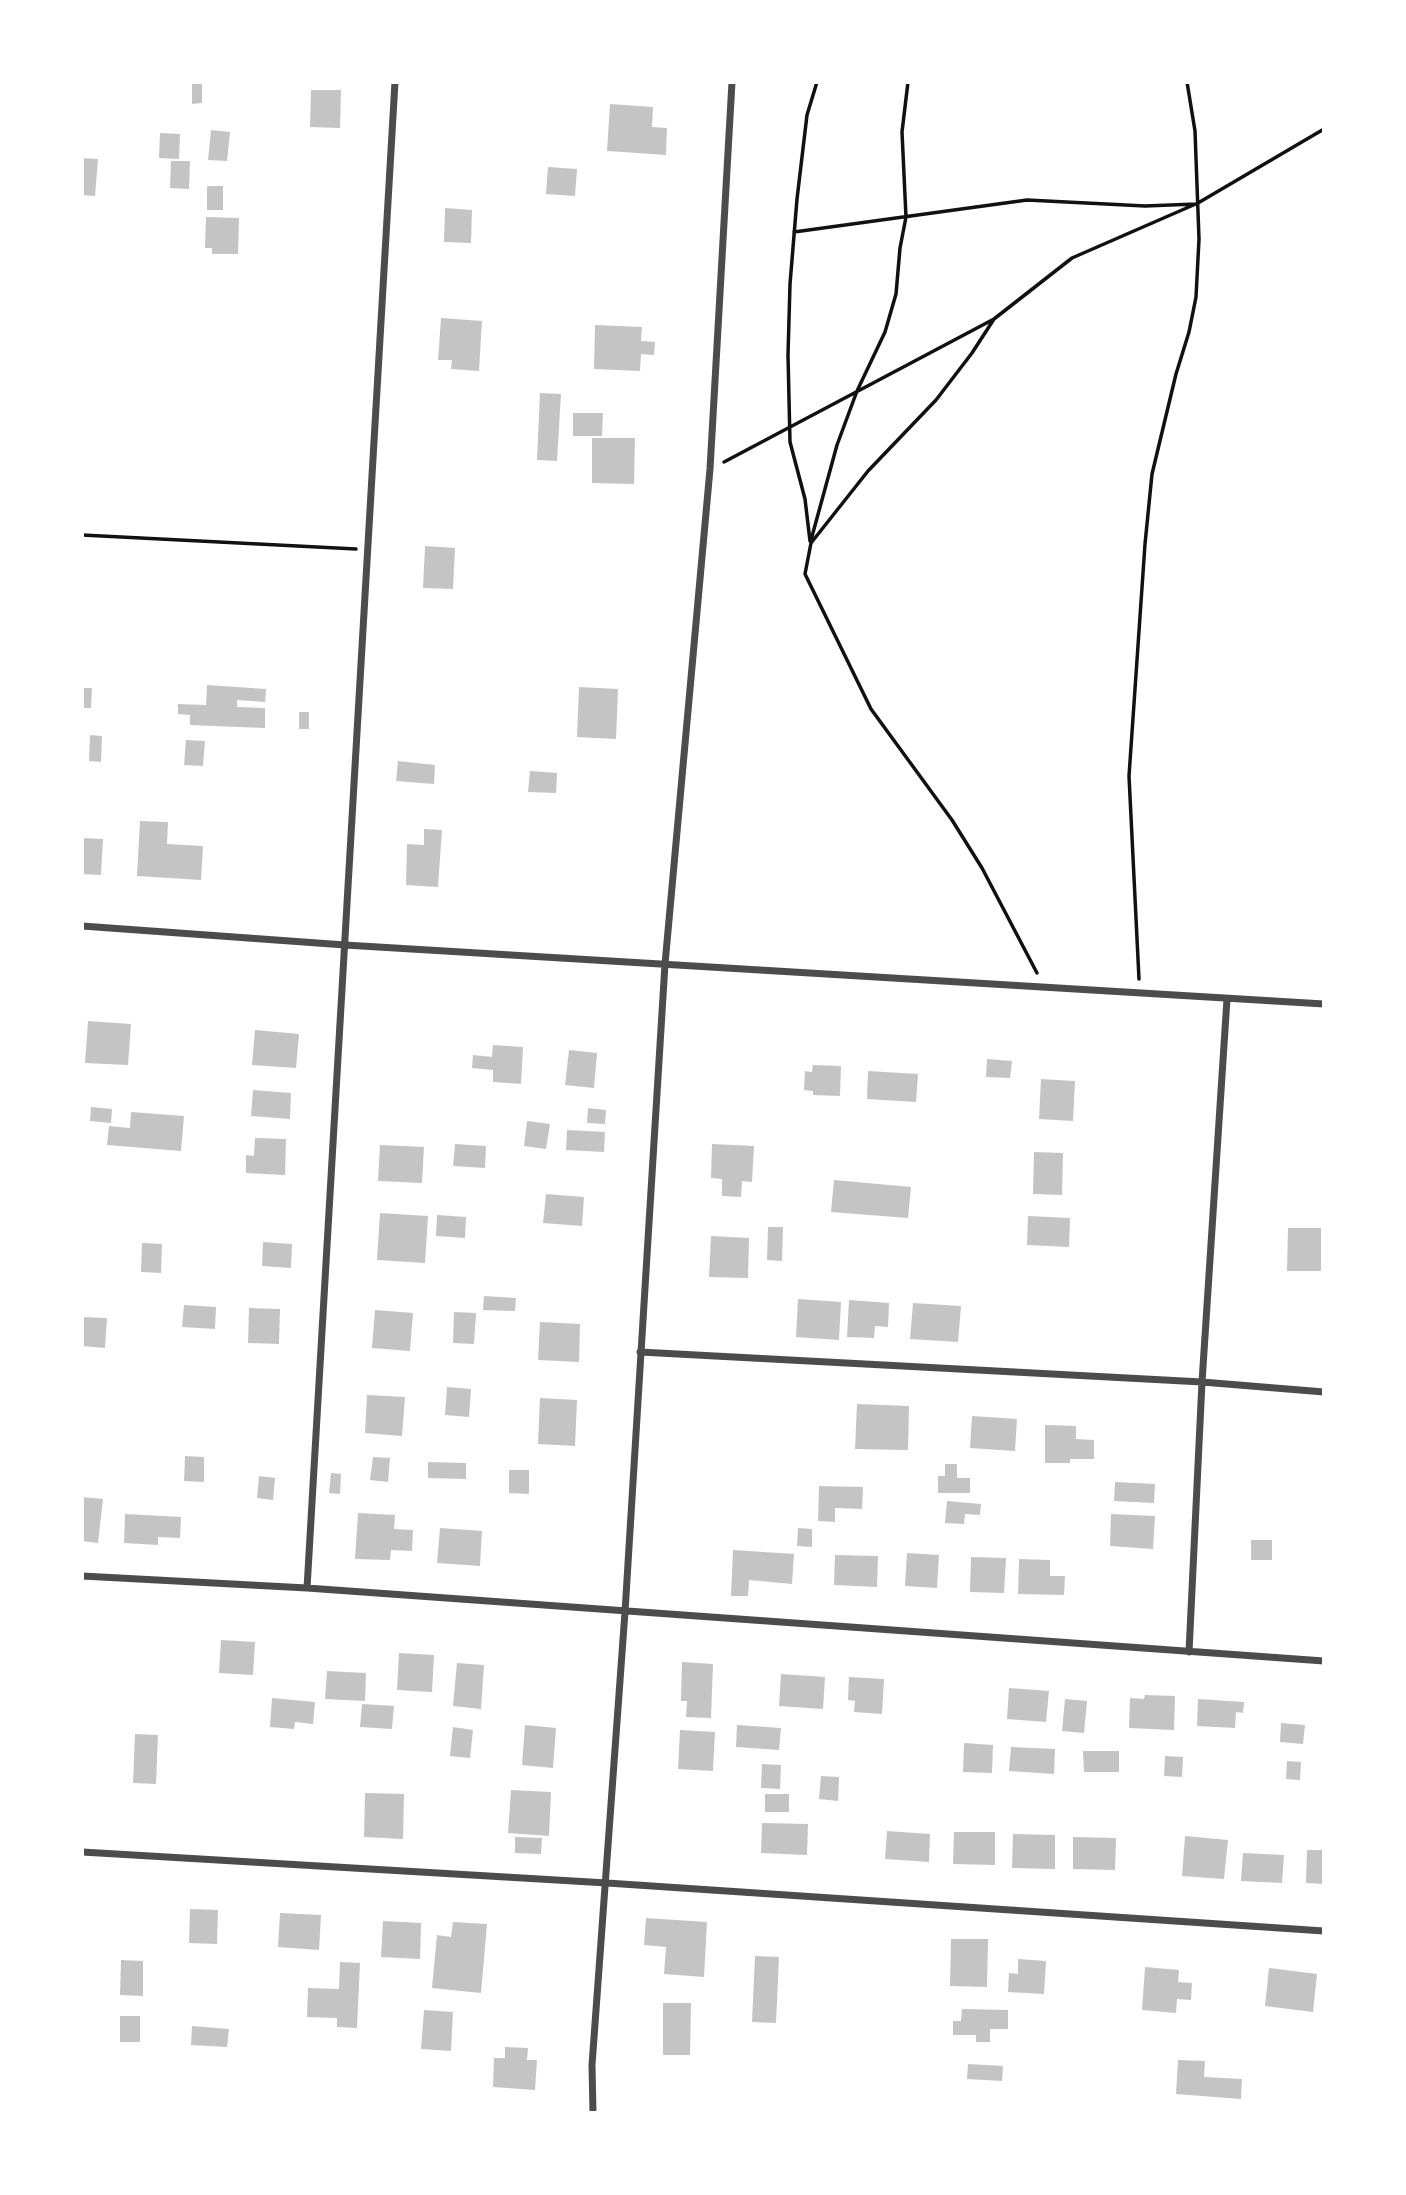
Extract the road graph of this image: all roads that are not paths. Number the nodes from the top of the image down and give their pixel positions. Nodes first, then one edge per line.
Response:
1 (395, 82) edge
2 (732, 82) edge
3 (82, 926) edge
4 (345, 945) junction
5 (665, 964) junction
6 (1227, 999) junction
7 (1324, 1004) edge
8 (640, 1352) junction
9 (1202, 1382) junction
10 (1324, 1392) edge
11 (82, 1576) edge
12 (307, 1588) junction
13 (625, 1612) junction
14 (1189, 1652) junction
15 (1324, 1661) edge
16 (82, 1852) edge
17 (607, 1883) junction
18 (1324, 1931) edge
19 (593, 2113) edge

1 - 4 street
2 - 5 street
3 - 4 street
4 - 5 street
4 - 12 street
5 - 6 street
5 - 8 street
6 - 7 street
6 - 9 street
8 - 9 street
8 - 13 street
9 - 10 street
9 - 14 street
11 - 12 street
12 - 13 street
13 - 14 street
13 - 17 street
14 - 15 street
16 - 17 street
17 - 18 street
17 - 19 street

